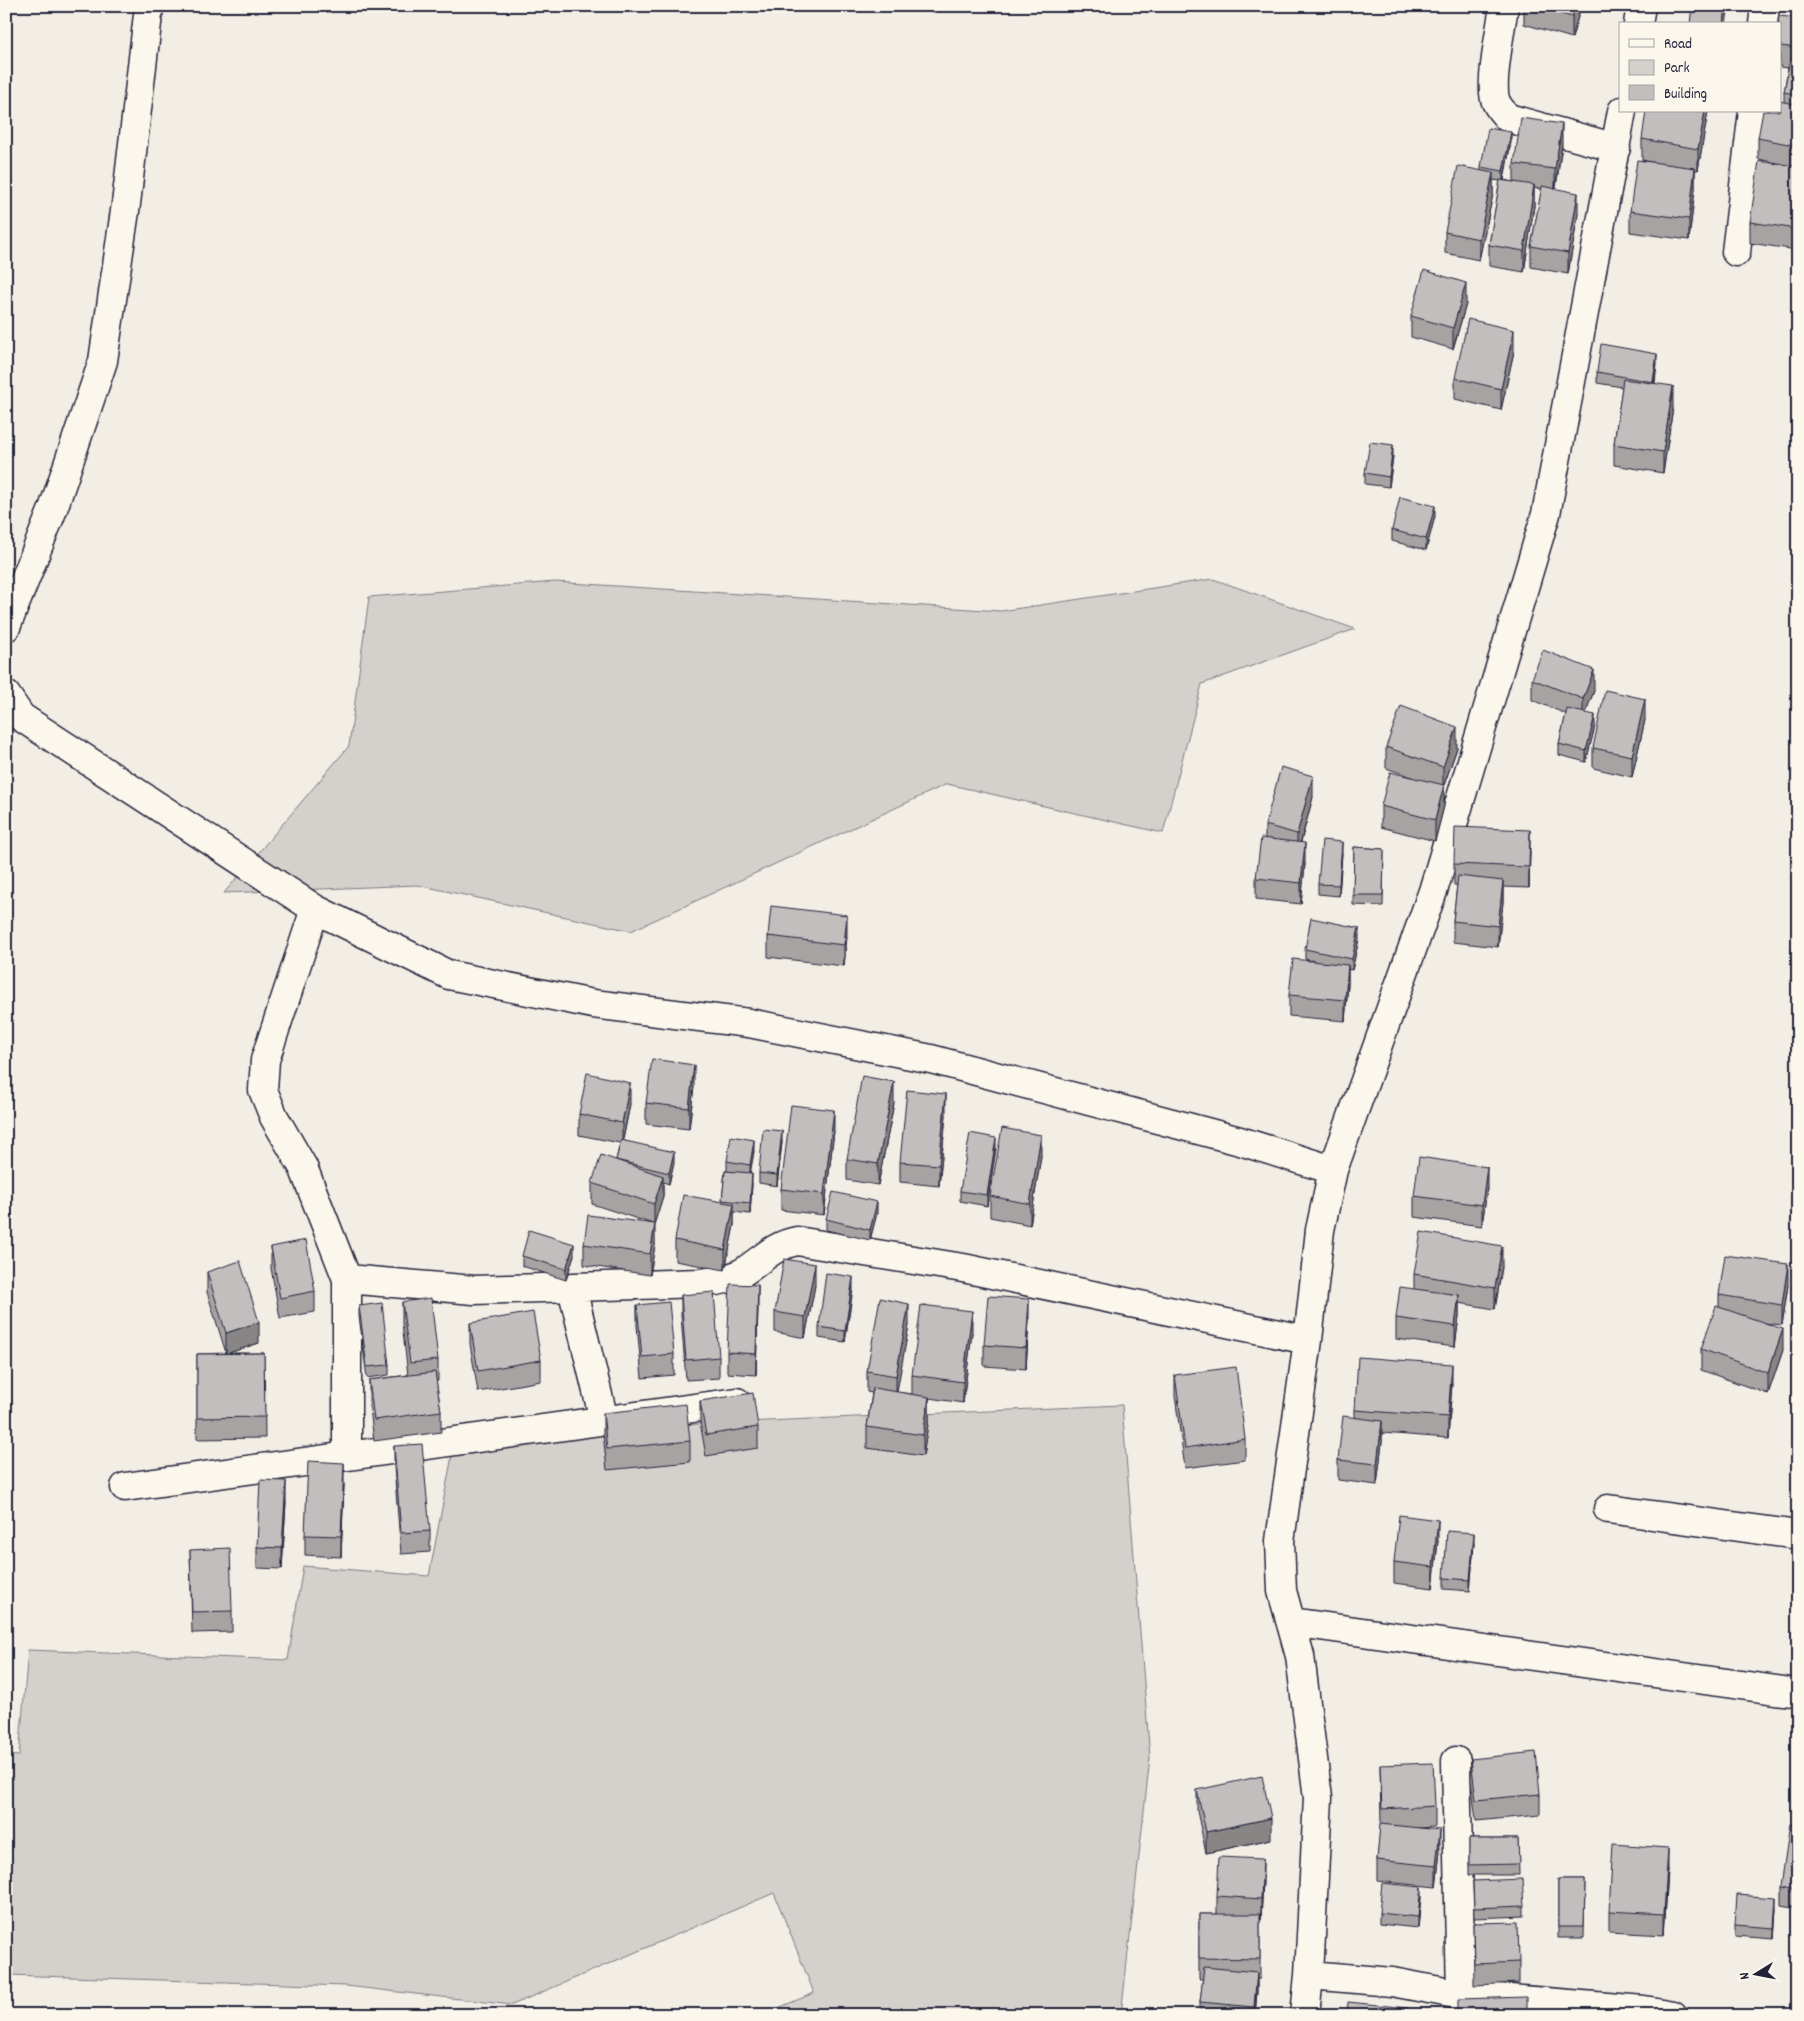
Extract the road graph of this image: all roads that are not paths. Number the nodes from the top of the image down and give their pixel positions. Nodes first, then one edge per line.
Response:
1 (149, 6) edge
2 (1504, 6) edge
3 (1641, 6) edge
4 (1765, 6) edge
5 (1638, 22) edge
6 (1763, 22) edge
7 (1622, 112) edge
8 (1753, 112) edge
9 (1616, 148) junction
10 (1736, 252) dead end
11 (6, 627) edge
12 (6, 695) edge
13 (315, 909) junction
14 (1333, 1170) junction
15 (347, 1279) junction
16 (572, 1288) junction
17 (1308, 1340) junction
18 (750, 1400) edge
19 (604, 1420) junction
20 (347, 1455) junction
21 (125, 1487) dead end
22 (1608, 1509) dead end
23 (1798, 1535) edge
24 (1291, 1622) junction
25 (1798, 1693) edge
26 (1456, 1761) dead end
27 (1309, 1976) junction
28 (1461, 1995) junction
29 (1305, 2015) edge
30 (1674, 2015) edge

1 - 11 street
2 - 9 street
3 - 5 street
4 - 6 street
7 - 9 street
8 - 10 street
9 - 14 street
12 - 13 street
13 - 14 street
13 - 15 street
14 - 17 street
15 - 16 street
15 - 20 street
16 - 17 street
16 - 19 street
17 - 24 street
18 - 19 street
19 - 20 street
20 - 21 street
22 - 23 street
24 - 25 street
24 - 27 street
26 - 28 street
27 - 28 street
27 - 29 street
28 - 30 street

